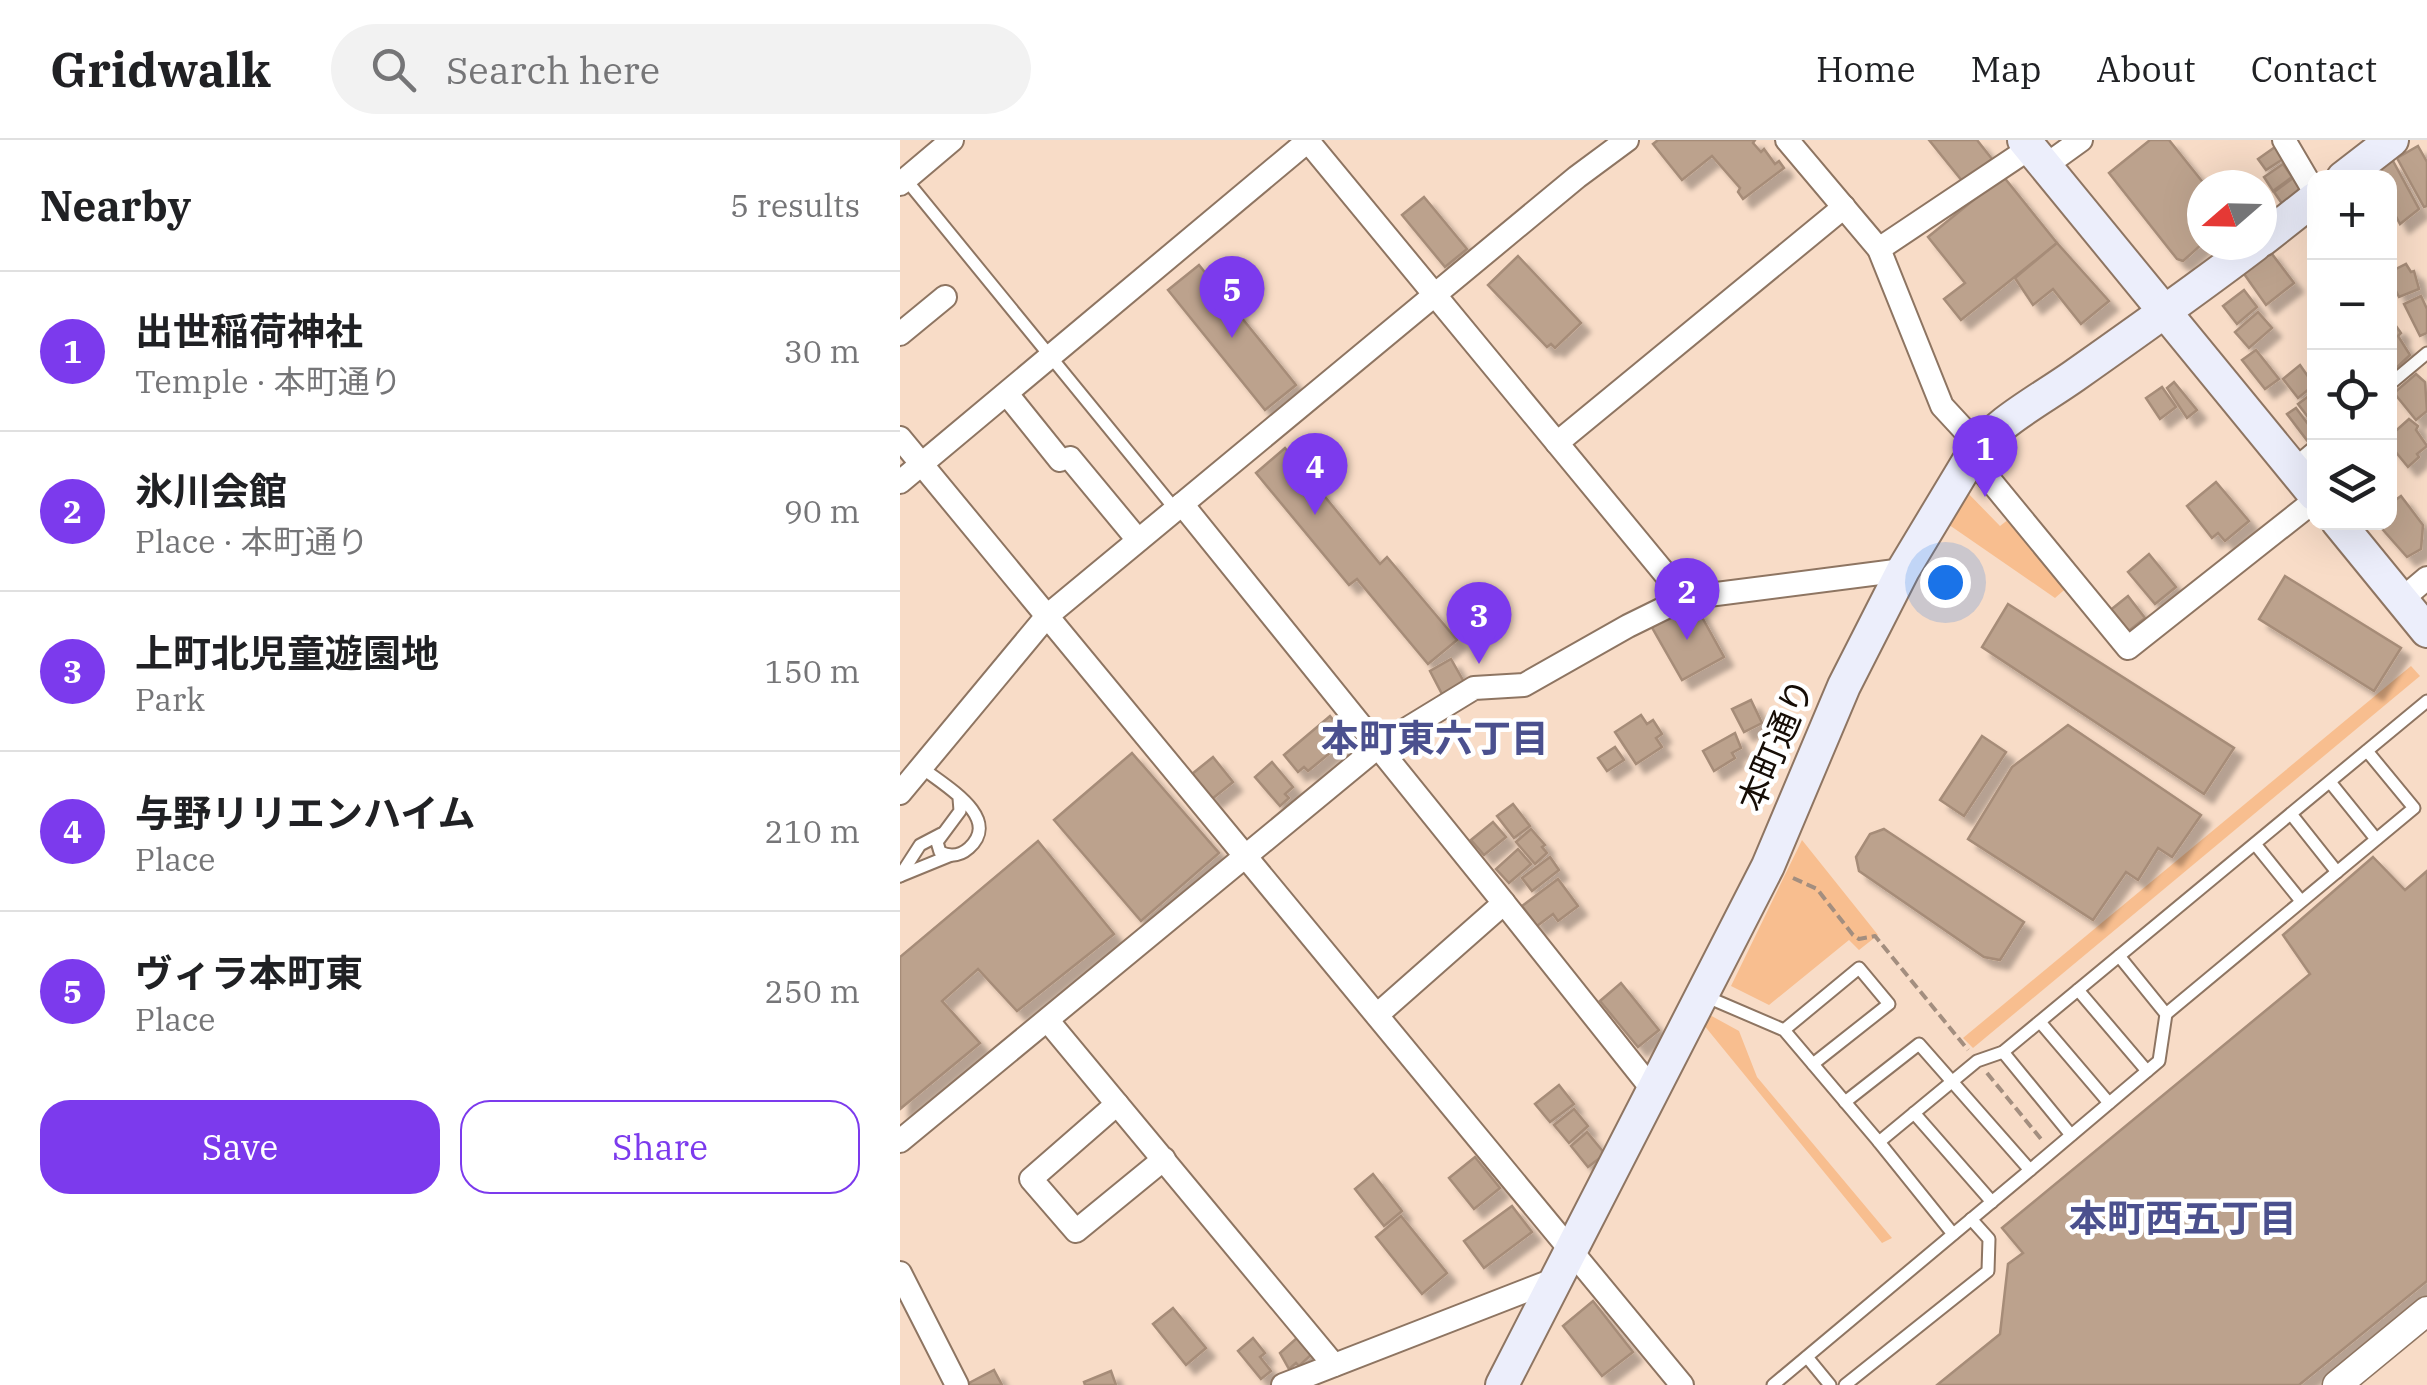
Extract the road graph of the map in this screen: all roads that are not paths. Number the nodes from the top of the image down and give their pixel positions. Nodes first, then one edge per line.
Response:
1 (952, 140) edge
2 (1308, 140) edge
3 (1628, 140) edge
4 (1787, 140) edge
5 (2081, 140) edge
6 (2284, 140) edge
7 (2392, 140) edge
8 (2033, 151) edge
9 (2353, 170) edge
10 (902, 178) edge
11 (2307, 178) edge
12 (2307, 205) edge
13 (1844, 207) junction
14 (2277, 228) edge
15 (1879, 248) junction
16 (2235, 260) edge
17 (1435, 296) junction
18 (945, 297) dead end
19 (2164, 313) junction
20 (900, 334) edge
21 (2427, 353) edge
22 (1052, 358) junction
23 (2397, 378) edge
24 (1007, 394) junction
25 (900, 438) edge
26 (1557, 442) junction
27 (1975, 451) junction
28 (2303, 456) edge
29 (922, 464) junction
30 (900, 482) edge
31 (2307, 504) edge
32 (1179, 507) junction
33 (2344, 530) edge
34 (1138, 540) junction
35 (1904, 570) junction
36 (2427, 578) edge
37 (1685, 598) junction
38 (2401, 600) junction
39 (1047, 616) junction
40 (2427, 632) edge
41 (2427, 701) edge
42 (1379, 746) junction
43 (2366, 751) junction
44 (922, 766) junction
45 (2330, 782) junction
46 (900, 792) edge
47 (959, 798) junction
48 (2292, 814) junction
49 (943, 832) junction
50 (2376, 839) junction
51 (2254, 844) junction
52 (949, 856) junction
53 (1245, 858) junction
54 (2337, 872) junction
55 (2302, 901) junction
56 (1504, 903) junction
57 (2119, 956) junction
58 (2078, 990) junction
59 (1702, 995) junction
60 (2166, 1014) junction
61 (1377, 1015) junction
62 (1048, 1020) junction
63 (2040, 1022) junction
64 (1784, 1030) junction
65 (2003, 1052) junction
66 (1812, 1064) junction
67 (2147, 1071) junction
68 (1952, 1082) junction
69 (1652, 1089) junction
70 (1845, 1102) junction
71 (2109, 1103) junction
72 (1118, 1104) junction
73 (1914, 1113) junction
74 (2071, 1135) junction
75 (900, 1142) edge
76 (1879, 1142) junction
77 (1164, 1160) junction
78 (2030, 1170) junction
79 (1992, 1202) junction
80 (1971, 1219) junction
81 (1953, 1234) junction
82 (1563, 1264) junction
83 (900, 1273) edge
84 (2427, 1311) edge
85 (1806, 1357) junction
86 (1334, 1365) junction
87 (958, 1385) edge
88 (1283, 1385) edge
89 (1502, 1385) edge
90 (1682, 1385) edge
91 (1773, 1385) edge
92 (1830, 1385) edge
93 (1845, 1385) edge
94 (2336, 1385) edge

1 - 10 street
2 - 17 street
2 - 22 street
3 - 17 street
4 - 13 street
5 - 8 street
6 - 11 street
7 - 9 main road
8 - 15 street
8 - 19 main road
10 - 22 lane
12 - 14 main road
13 - 15 street
13 - 26 street
15 - 27 street
16 - 19 main road, 本町通り
17 - 26 street
17 - 32 street
18 - 20 street
19 - 27 main road, 本町通り
19 - 28 main road
21 - 23 lane
22 - 24 street
22 - 32 lane
24 - 29 street
24 - 34 street
25 - 29 street
26 - 37 street
27 - 31 street
27 - 35 main road, 本町通り
29 - 30 street
29 - 39 street
32 - 34 street
32 - 42 street
33 - 38 main road
34 - 39 street
35 - 37 street
35 - 59 main road, 本町通り
36 - 38 street
37 - 42 street
38 - 40 main road
39 - 44 street
39 - 53 street
41 - 43 lane
42 - 53 street
42 - 56 street
43 - 45 lane
43 - 50 lane
44 - 46 street
44 - 47 lane
45 - 48 lane
45 - 50 lane
47 - 49 lane
47 - 52 lane
48 - 51 lane
48 - 54 lane
49 - 52 lane
49 - 52 lane
50 - 54 lane
51 - 55 lane
51 - 57 lane
53 - 61 street
53 - 62 street
54 - 55 lane
55 - 60 lane
56 - 61 street
56 - 69 street
57 - 58 lane
57 - 60 lane
58 - 63 lane
58 - 67 lane
59 - 64 lane
59 - 69 main road, 本町通り
60 - 67 lane
61 - 82 street
62 - 72 street
62 - 75 street
63 - 65 lane
63 - 71 lane
64 - 66 lane
64 - 66 lane
65 - 68 lane
65 - 74 lane
66 - 70 lane
67 - 71 lane
68 - 70 lane
68 - 73 lane
68 - 78 lane
69 - 82 main road, 本町通り
70 - 76 lane
71 - 74 lane
72 - 77 street
72 - 77 street
73 - 76 lane
73 - 79 lane
74 - 78 lane
76 - 81 lane
77 - 86 street
78 - 79 lane
79 - 80 lane
80 - 81 lane
80 - 93 lane
81 - 85 lane
82 - 86 street
82 - 89 main road, 本町通り
82 - 90 street
83 - 87 street
84 - 94 street
85 - 91 lane
85 - 92 lane
86 - 88 street

